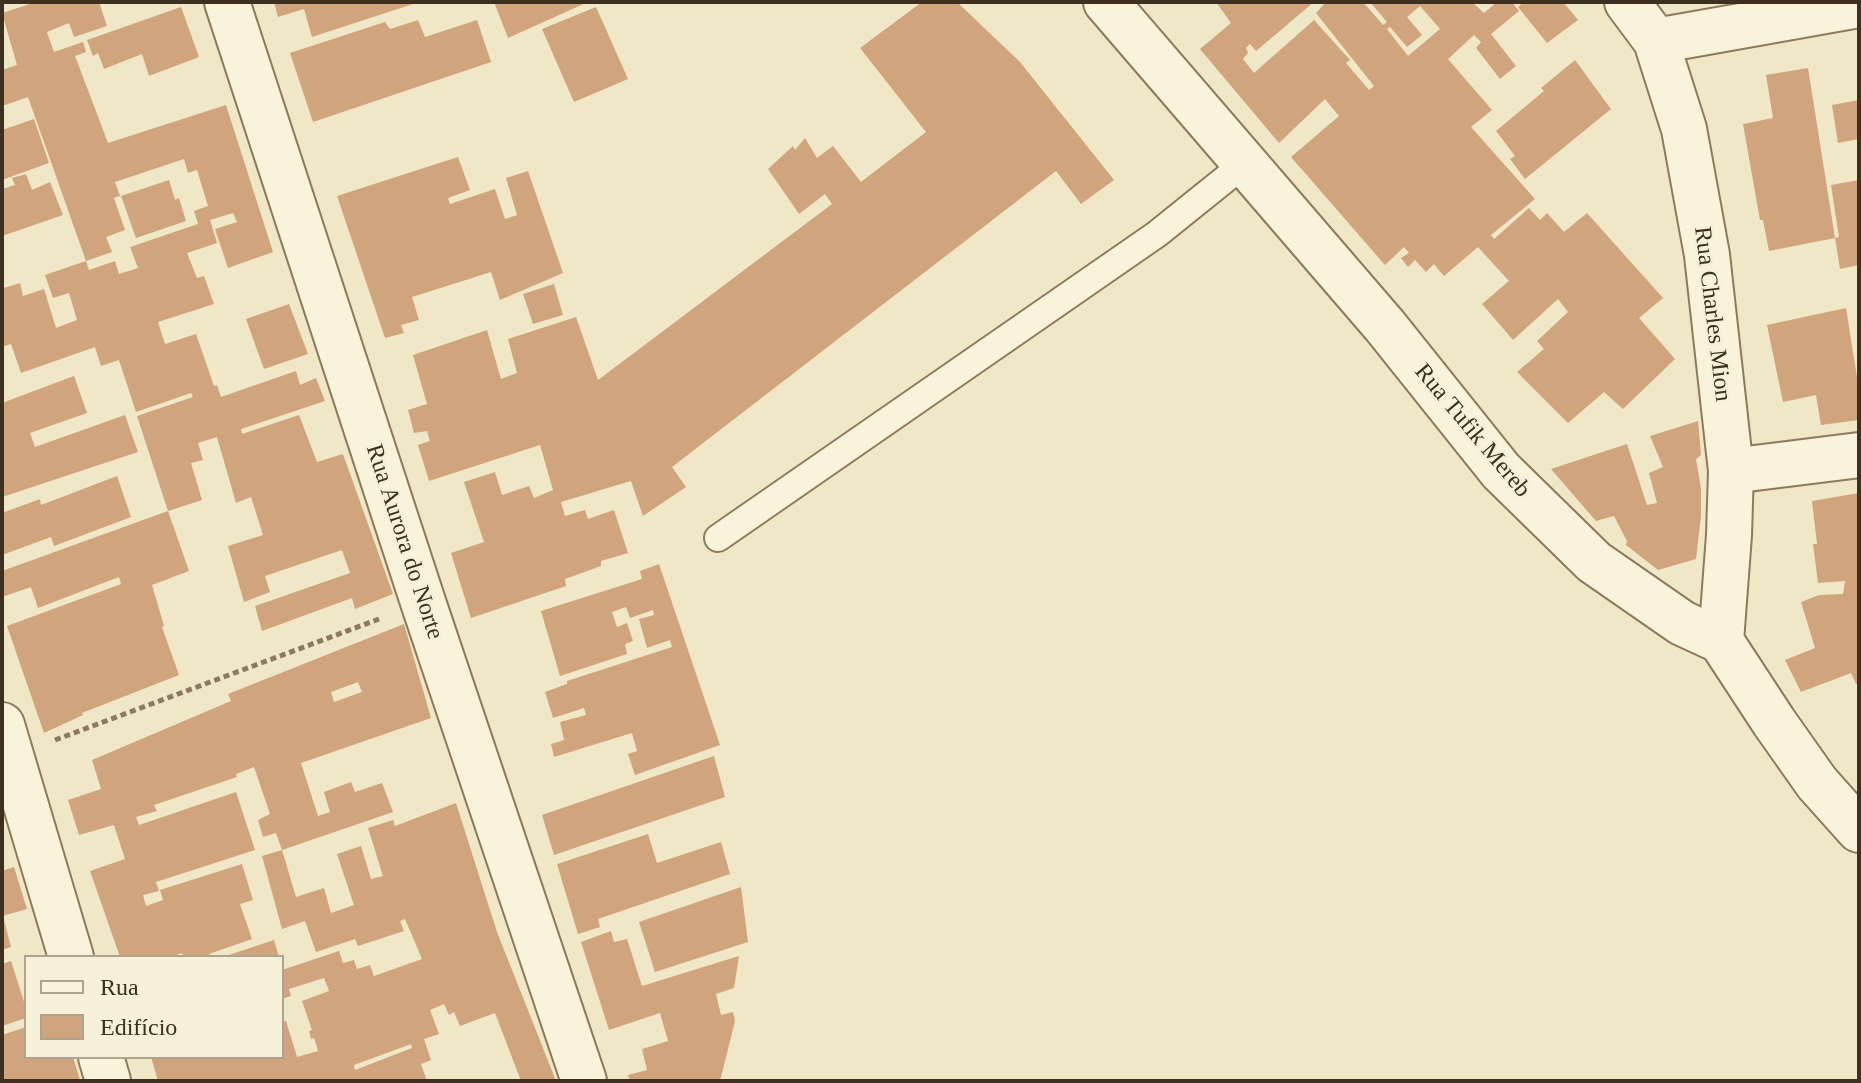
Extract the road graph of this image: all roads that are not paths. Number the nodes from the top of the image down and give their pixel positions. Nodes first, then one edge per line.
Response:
1 (227, 2) edge
2 (1106, 2) edge
3 (1627, 2) edge
4 (1859, 5) edge
5 (1656, 41) junction
6 (1244, 164) junction
7 (1859, 455) edge
8 (1731, 471) junction
9 (718, 538) dead end
10 (1721, 641) junction
11 (7, 740) edge
12 (1859, 830) edge
13 (70, 955) edge
14 (102, 1059) edge
15 (108, 1081) edge
16 (584, 1081) edge

1 - 16 street, Rua Aurora do Norte
2 - 6 street, Rua Tufik Mereb
3 - 5 street, Rua Charles Mion
4 - 5 street
5 - 8 street, Rua Charles Mion
6 - 9 lane
6 - 10 street, Rua Tufik Mereb
7 - 8 street
8 - 10 street, Rua Charles Mion
10 - 12 street
11 - 13 street
14 - 15 street

